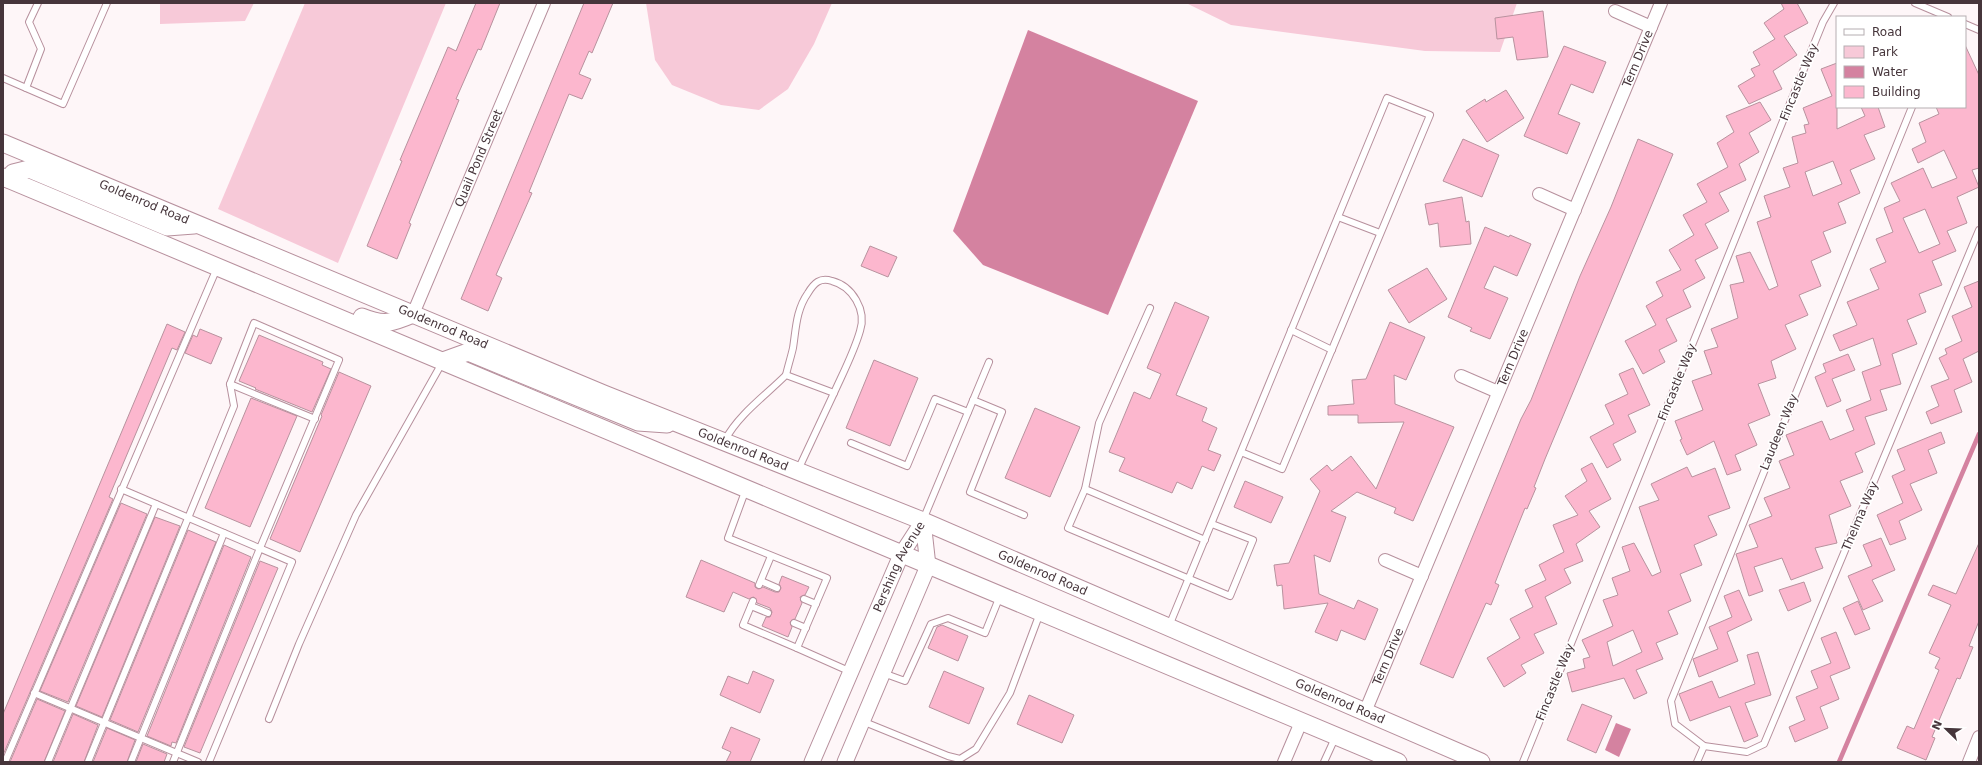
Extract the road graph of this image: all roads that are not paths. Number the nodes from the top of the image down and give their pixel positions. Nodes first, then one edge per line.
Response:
1 (38, 3) edge
2 (107, 3) edge
3 (544, 3) edge
4 (1661, 3) edge
5 (1834, 3) edge
6 (1915, 3) edge
7 (1615, 11) dead end
8 (1946, 16) edge
9 (1966, 24) edge
10 (1651, 27) junction
11 (1979, 30) edge
12 (3, 78) edge
13 (26, 88) junction
14 (1912, 108) edge
15 (3, 143) edge
16 (6, 178) edge
17 (1539, 194) dead end
18 (1574, 210) junction
19 (1338, 218) junction
20 (198, 224) junction
21 (1979, 230) edge
22 (1380, 233) junction
23 (160, 243) junction
24 (217, 267) junction
25 (1150, 308) dead end
26 (413, 314) junction
27 (1291, 330) junction
28 (1332, 350) junction
29 (443, 361) junction
30 (988, 362) dead end
31 (786, 375) junction
32 (1461, 376) dead end
33 (230, 384) junction
34 (1498, 392) junction
35 (834, 393) junction
36 (973, 400) junction
37 (968, 412) junction
38 (315, 419) junction
39 (683, 425) junction
40 (724, 442) junction
41 (851, 443) dead end
42 (1241, 452) junction
43 (798, 471) junction
44 (746, 489) junction
45 (121, 490) junction
46 (1085, 490) junction
47 (156, 504) junction
48 (1024, 515) dead end
49 (188, 518) junction
50 (923, 521) junction
51 (1212, 524) junction
52 (224, 533) junction
53 (1205, 540) junction
54 (260, 548) junction
55 (901, 555) junction
56 (771, 556) junction
57 (1385, 560) dead end
58 (928, 566) junction
59 (1422, 576) junction
60 (1188, 580) junction
61 (777, 588) dead end
62 (1000, 596) junction
63 (804, 599) dead end
64 (816, 604) junction
65 (768, 612) dead end
66 (1040, 613) junction
67 (794, 623) dead end
68 (1169, 626) junction
69 (806, 628) junction
70 (797, 648) junction
71 (851, 672) junction
72 (883, 673) junction
73 (34, 693) junction
74 (70, 708) junction
75 (1365, 712) junction
76 (269, 719) dead end
77 (862, 721) junction
78 (1301, 722) junction
79 (105, 723) junction
80 (1336, 736) junction
81 (1979, 737) edge
82 (141, 738) junction
83 (1704, 746) junction
84 (177, 753) junction
85 (5, 762) edge
86 (48, 762) edge
87 (88, 762) edge
88 (131, 762) edge
89 (173, 762) edge
90 (198, 762) edge
91 (209, 762) edge
92 (812, 762) edge
93 (845, 762) edge
94 (1284, 762) edge
95 (1324, 762) edge
96 (1396, 762) edge
97 (1481, 762) edge
98 (1522, 762) edge
99 (1697, 762) edge
100 (1969, 762) edge

1 - 13 lane
2 - 13 lane
3 - 26 street, Quail Pond Street
4 - 10 street, Tern Drive
5 - 98 lane, Fincastle Way
6 - 8 lane
7 - 10 street
9 - 11 lane
10 - 18 street, Tern Drive
12 - 13 lane
14 - 83 lane, Laudeen Way
15 - 20 main road, Goldenrod Road
16 - 20 main road
16 - 23 main road
17 - 18 street
18 - 34 street, Tern Drive
19 - 22 lane
19 - 22 lane
19 - 27 lane
20 - 26 main road, Goldenrod Road
21 - 83 lane, Thelma Way
22 - 28 lane
23 - 24 main road
23 - 26 main road
24 - 29 main road
24 - 45 lane
25 - 46 lane
26 - 39 main road, Goldenrod Road
27 - 28 lane
27 - 42 lane
28 - 42 lane
29 - 39 main road
29 - 44 main road
29 - 76 lane
30 - 36 lane
31 - 35 lane
31 - 35 lane
31 - 40 lane
32 - 34 street
33 - 38 lane
33 - 38 lane
33 - 49 lane
34 - 59 street, Tern Drive
35 - 43 lane
36 - 37 lane
36 - 48 lane
37 - 41 lane
37 - 50 lane
38 - 54 lane
39 - 40 main road, Goldenrod Road
40 - 43 main road, Goldenrod Road
42 - 51 lane
43 - 50 main road, Goldenrod Road
44 - 55 main road
44 - 56 lane
45 - 47 lane
45 - 73 lane
46 - 53 lane
46 - 60 lane
47 - 49 lane
47 - 74 lane
49 - 52 lane
49 - 79 lane
50 - 55 street, Pershing Avenue
50 - 58 street, Pershing Avenue
50 - 68 main road, Goldenrod Road
51 - 53 lane
51 - 60 lane
52 - 54 lane
52 - 82 lane
53 - 60 lane
54 - 84 lane
54 - 91 lane
55 - 58 main road
55 - 71 street, Pershing Avenue
56 - 61 lane
56 - 64 lane
57 - 59 street
58 - 62 main road
58 - 72 street, Pershing Avenue
59 - 75 street, Tern Drive
60 - 68 lane
62 - 66 main road
62 - 72 lane
63 - 64 lane
64 - 69 lane
65 - 70 lane
66 - 77 lane
66 - 78 main road
67 - 69 lane
68 - 75 main road, Goldenrod Road
69 - 70 lane
70 - 71 lane
71 - 92 street, Pershing Avenue
72 - 77 street, Pershing Avenue
73 - 74 lane
73 - 85 lane
74 - 79 lane
74 - 86 lane
75 - 97 main road, Goldenrod Road
77 - 93 street, Pershing Avenue
78 - 80 main road
78 - 94 street
79 - 82 lane
79 - 87 lane
80 - 95 lane
80 - 96 main road
81 - 100 street
82 - 84 lane
82 - 88 lane
83 - 99 lane
84 - 89 lane
84 - 90 lane

